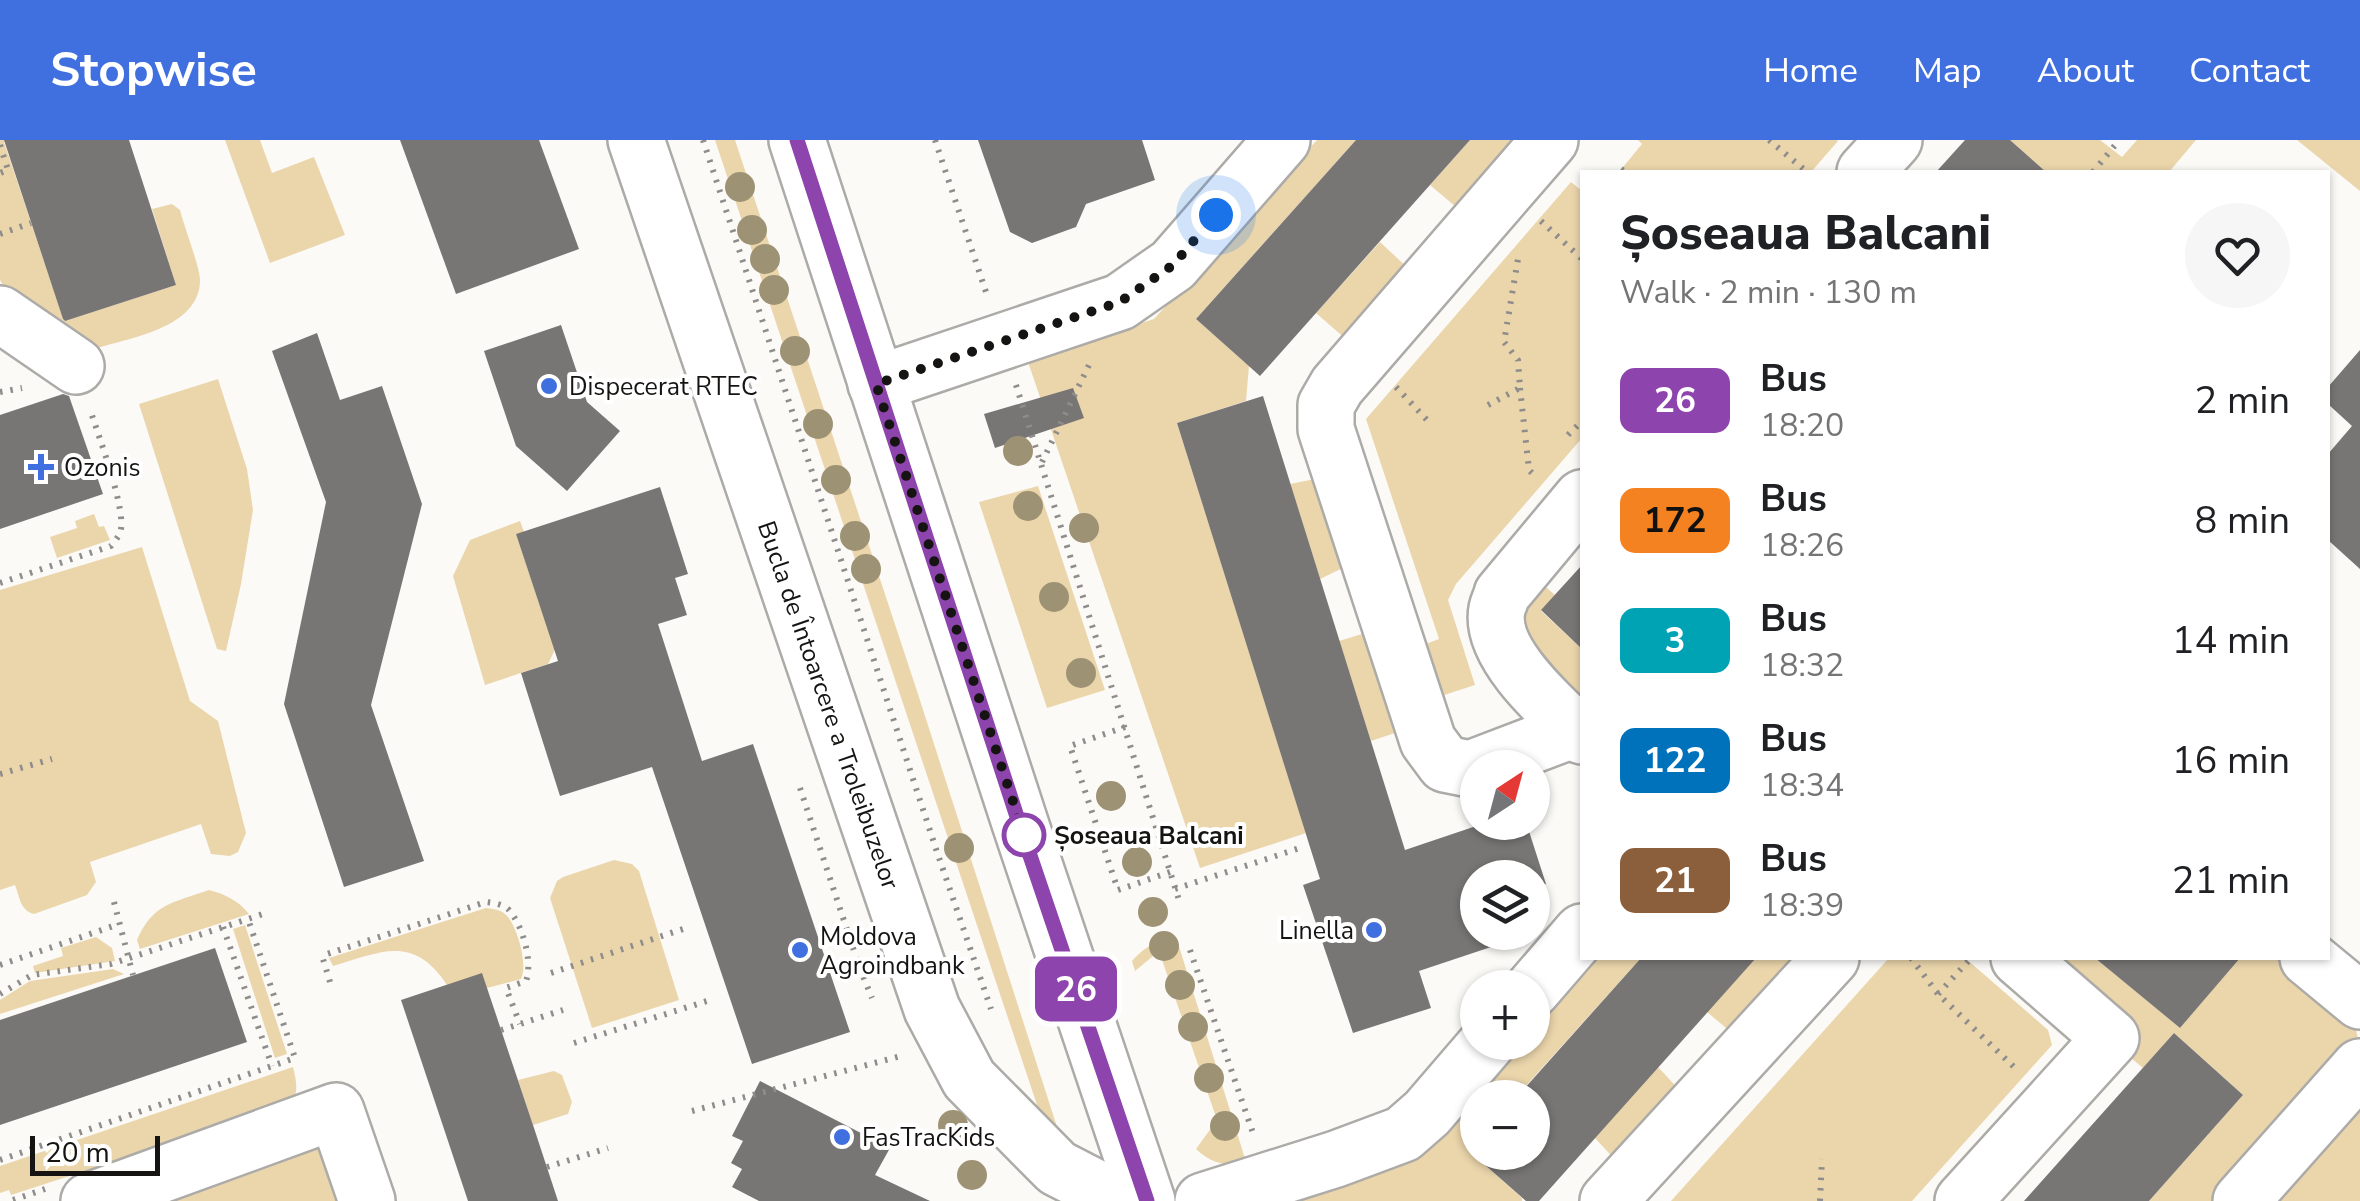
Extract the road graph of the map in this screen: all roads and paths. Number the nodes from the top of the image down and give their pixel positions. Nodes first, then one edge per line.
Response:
1 (636, 140) edge
2 (703, 140) edge
3 (797, 140) edge
4 (936, 140) edge
5 (1282, 140) edge
6 (1550, 140) edge
7 (1770, 140) edge
8 (1894, 140) edge
9 (2115, 140) edge
10 (0, 144) edge
11 (1805, 170) edge
12 (1867, 170) edge
13 (2095, 170) edge
14 (0, 173) edge
15 (31, 223) dead end
16 (0, 234) edge
17 (1520, 246) dead end
18 (992, 310) dead end
19 (0, 314) edge
20 (1090, 362) dead end
21 (1013, 377) dead end
22 (876, 384) junction
23 (67, 386) junction
24 (1520, 388) junction
25 (0, 392) edge
26 (1488, 405) dead end
27 (1580, 423) edge
28 (1568, 435) dead end
29 (1042, 464) junction
30 (1577, 504) edge
31 (0, 582) edge
32 (1125, 727) junction
33 (1579, 732) edge
34 (52, 759) dead end
35 (0, 774) edge
36 (1303, 848) dead end
37 (1170, 872) junction
38 (1176, 888) junction
39 (1179, 900) dead end
40 (114, 902) dead end
41 (268, 912) dead end
42 (248, 918) junction
43 (119, 924) junction
44 (223, 928) junction
45 (683, 929) dead end
46 (1580, 934) edge
47 (1190, 950) dead end
48 (129, 958) junction
49 (1829, 960) edge
50 (1912, 960) edge
51 (1970, 960) edge
52 (2021, 960) edge
53 (2310, 960) edge
54 (0, 965) edge
55 (1549, 970) edge
56 (551, 973) dead end
57 (133, 975) dead end
58 (330, 982) dead end
59 (0, 994) edge
60 (1938, 994) junction
61 (2360, 1001) edge
62 (707, 1002) dead end
63 (563, 1010) dead end
64 (992, 1012) dead end
65 (520, 1024) junction
66 (501, 1030) dead end
67 (574, 1043) dead end
68 (901, 1056) dead end
69 (1473, 1060) edge
70 (272, 1066) junction
71 (2360, 1067) edge
72 (2052, 1103) junction
73 (692, 1111) dead end
74 (608, 1148) dead end
75 (0, 1160) edge
76 (1822, 1160) dead end
77 (547, 1167) dead end
78 (1271, 1179) junction
79 (89, 1201) edge
80 (367, 1201) edge
81 (1121, 1201) edge
82 (1147, 1201) edge
83 (1203, 1201) edge
84 (1608, 1201) edge
85 (1820, 1201) edge
86 (1963, 1201) edge
87 (2241, 1201) edge

1 - 81 main road, Bucla de Întoarcere a Troleibuzelor
2 - 64 path
3 - 22 main road
4 - 18 path
5 - 22 main road
6 - 33 main road
7 - 11 path
8 - 12 main road
9 - 13 path
10 - 14 path
15 - 16 path
17 - 24 path
19 - 23 main road
20 - 29 path
21 - 29 path
22 - 82 main road
23 - 25 path
23 - 31 path
24 - 26 path
24 - 30 path
27 - 28 path
29 - 32 path
30 - 33 main road
32 - 37 path
32 - 37 path
34 - 35 path
36 - 38 path
37 - 38 path
38 - 39 path
40 - 43 path
41 - 42 path
42 - 44 path
42 - 70 path
43 - 48 path
43 - 54 path
44 - 48 path
44 - 70 path
45 - 56 path
46 - 55 main road
47 - 78 path
48 - 57 path
48 - 59 path
49 - 84 main road
50 - 60 path
51 - 60 path
52 - 72 main road
53 - 61 main road
58 - 65 path
60 - 72 path
62 - 67 path
63 - 65 path
65 - 66 path
68 - 73 path
69 - 78 main road
70 - 75 path
71 - 87 main road
72 - 86 main road
74 - 77 path
76 - 85 path
78 - 83 main road
79 - 80 main road

